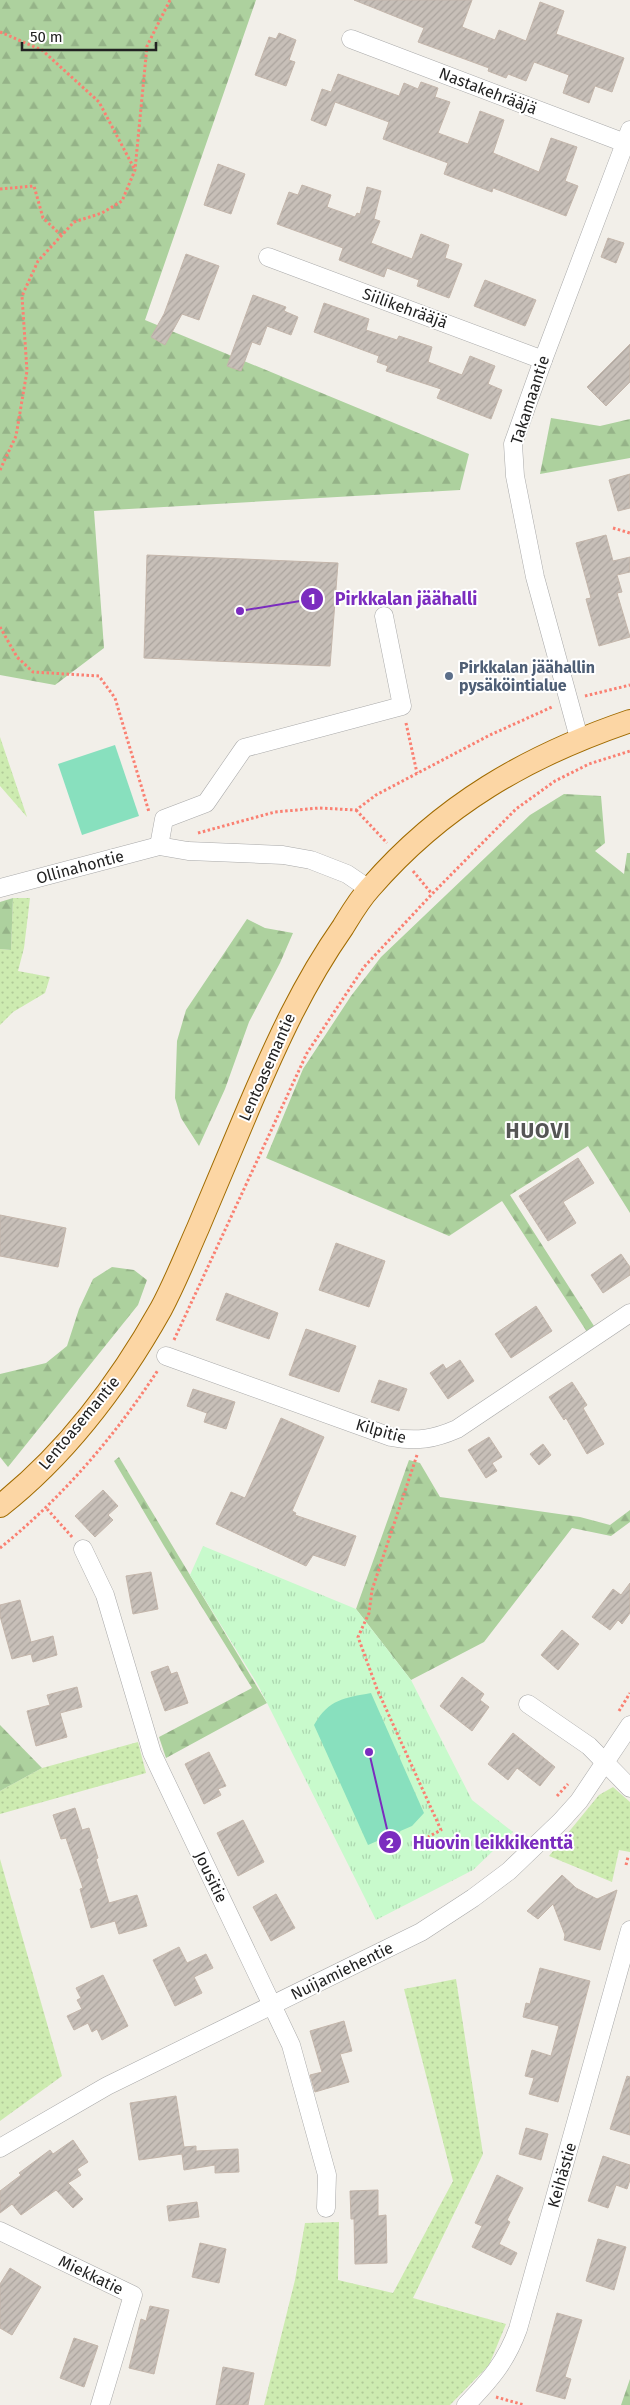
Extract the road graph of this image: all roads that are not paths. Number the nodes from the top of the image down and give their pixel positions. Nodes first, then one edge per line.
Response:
1 (351, 39) dead end
2 (628, 137) edge
3 (268, 257) dead end
4 (543, 360) junction
5 (384, 616) dead end
6 (630, 721) edge
7 (580, 738) junction
8 (159, 846) junction
9 (0, 888) edge
10 (369, 889) junction
11 (630, 1313) edge
12 (166, 1356) road end
13 (0, 1506) edge
14 (83, 1549) road end
15 (528, 1704) dead end
16 (622, 1721) edge
17 (606, 1762) junction
18 (630, 1788) edge
19 (630, 1930) edge
20 (273, 2005) junction
21 (0, 2148) edge
22 (326, 2208) dead end
23 (0, 2231) edge
24 (100, 2405) edge
25 (466, 2405) edge

1 - 2 street, Nastakehrääjä
2 - 4 street, Takamaantie
3 - 4 street, Siilikehrääjä
4 - 7 street, Takamaantie
5 - 8 street
6 - 7 main road, Lentoasemantie
7 - 10 main road, Lentoasemantie
8 - 9 street, Ollinahontie
8 - 10 street
10 - 13 main road, Lentoasemantie
11 - 12 street, Kilpitie
14 - 20 street, Jousitie
15 - 17 street
16 - 17 street, Nuijamiehentie
17 - 18 street
17 - 20 street, Nuijamiehentie
19 - 25 street, Keihästie
20 - 21 street, Nuijamiehentie
20 - 22 street, Jousitie
23 - 24 street, Miekkatie

